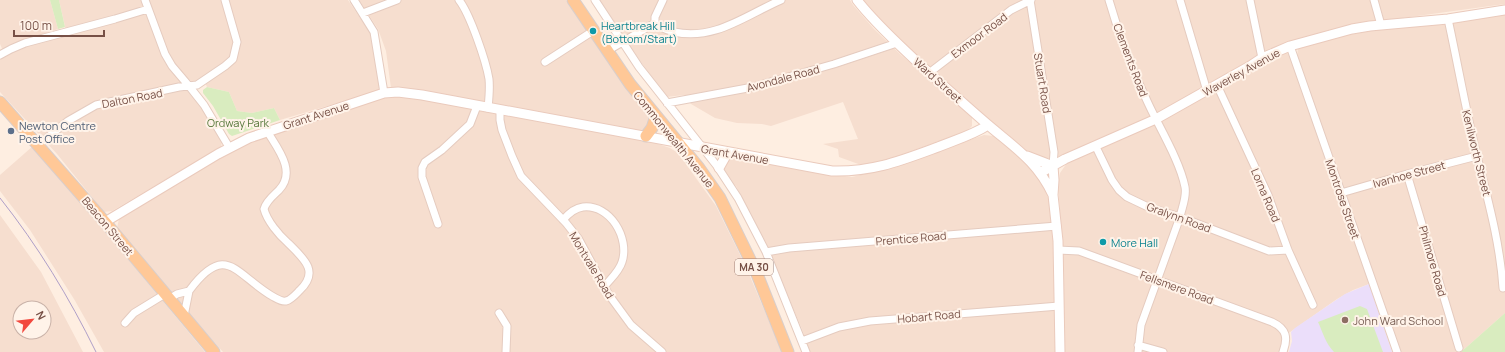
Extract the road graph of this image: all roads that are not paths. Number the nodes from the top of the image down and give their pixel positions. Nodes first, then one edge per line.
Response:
1 (145, 0) edge
2 (225, 0) edge
3 (354, 0) edge
4 (397, 0) edge
5 (459, 0) edge
6 (573, 0) edge
7 (595, 0) edge
8 (663, 0) edge
9 (781, 0) edge
10 (857, 0) edge
11 (1030, 0) edge
12 (1109, 0) edge
13 (1180, 0) edge
14 (1250, 0) edge
15 (1374, 0) edge
16 (148, 9) junction
17 (1505, 10) edge
18 (363, 12) junction
19 (1448, 19) junction
20 (655, 23) junction
21 (1381, 25) junction
22 (593, 31) junction
23 (622, 42) junction
24 (897, 43) junction
25 (1290, 46) junction
26 (607, 51) junction
27 (0, 55) edge
28 (1262, 58) junction
29 (544, 62) dead end
30 (929, 73) junction
31 (1217, 85) junction
32 (190, 86) junction
33 (1207, 91) junction
34 (384, 93) junction
35 (0, 102) edge
36 (667, 103) junction
37 (477, 106) junction
38 (488, 108) junction
39 (500, 110) junction
40 (656, 116) junction
41 (1156, 119) junction
42 (988, 125) junction
43 (267, 131) junction
44 (646, 136) junction
45 (678, 143) junction
46 (38, 145) junction
47 (229, 147) junction
48 (1096, 147) junction
49 (703, 148) junction
50 (728, 152) junction
51 (1025, 155) junction
52 (1477, 156) junction
53 (1053, 166) junction
54 (719, 168) junction
55 (1040, 174) junction
56 (1407, 174) junction
57 (1341, 193) junction
58 (1053, 195) junction
59 (1180, 216) junction
60 (563, 220) junction
61 (105, 222) junction
62 (438, 224) dead end
63 (1057, 226) junction
64 (1058, 250) junction
65 (1288, 250) junction
66 (766, 252) junction
67 (1156, 279) junction
68 (604, 287) junction
69 (1503, 288) dead end
70 (189, 291) junction
71 (167, 296) junction
72 (1313, 305) dead end
73 (1059, 306) junction
74 (499, 313) dead end
75 (184, 316) junction
76 (125, 323) dead end
77 (802, 341) junction
78 (1138, 348) edge
79 (1459, 348) dead end
80 (212, 352) edge
81 (506, 352) edge
82 (662, 352) edge
83 (788, 352) edge
84 (806, 352) edge
85 (1060, 352) edge
86 (1163, 352) edge
87 (1282, 352) edge
88 (1396, 352) edge

1 - 16 street
2 - 32 street, Dalton Road
3 - 18 street
4 - 18 street
5 - 38 street
6 - 22 main road, Commonwealth Avenue / MA 30
7 - 23 street, Commonwealth Avenue
8 - 20 street
9 - 20 street
10 - 24 street, Ward Street
11 - 30 street, Exmoor Road
11 - 53 street, Stuart Road
12 - 41 street, Clements Road
13 - 33 street
14 - 28 street
15 - 21 street
16 - 27 street
16 - 32 street
17 - 19 street, Waverley Avenue
18 - 34 street
19 - 21 street, Waverley Avenue
19 - 52 street, Kenilworth Street
20 - 23 street
21 - 25 street, Waverley Avenue
22 - 26 main road, Commonwealth Avenue / MA 30
22 - 29 street
23 - 26 street
23 - 36 street, Commonwealth Avenue
24 - 30 street, Ward Street
24 - 36 street, Avondale Road
25 - 28 street, Waverley Avenue
25 - 57 street, Montrose Street
26 - 40 main road, Commonwealth Avenue / MA 30
28 - 31 street, Waverley Avenue
30 - 42 street, Ward Street
31 - 33 street, Waverley Avenue
31 - 65 street, Lorna Road
32 - 46 street, Dalton Road
32 - 47 street
33 - 41 street, Waverley Avenue
34 - 37 street, Grant Avenue
34 - 43 street, Grant Avenue
35 - 46 main road, Beacon Street
36 - 49 street, Commonwealth Avenue
37 - 38 street, Grant Avenue
37 - 62 street
38 - 39 street, Grant Avenue
39 - 44 street, Grant Avenue
39 - 60 street, Montvale Road
40 - 44 main road
40 - 45 main road, Commonwealth Avenue / MA 30
41 - 48 street, Waverley Avenue
41 - 59 street, Clements Road
42 - 50 street, Grant Avenue
42 - 51 street, Ward Street
43 - 47 street, Grant Avenue
43 - 70 street
44 - 45 street, Grant Avenue
45 - 49 street, Grant Avenue
45 - 83 main road, Commonwealth Avenue / MA 30
46 - 61 main road, Beacon Street
47 - 61 street, Grant Avenue
48 - 53 street, Waverley Avenue
48 - 59 street, Gralynn Road
49 - 50 street, Grant Avenue
49 - 54 street, Commonwealth Avenue
50 - 54 street
51 - 53 street, Ward Street
51 - 55 street, Ward Street
52 - 56 street, Ivanhoe Street
52 - 69 street, Kenilworth Street
53 - 55 street, Waverley Avenue
53 - 58 street, Ward Street
54 - 66 street, Commonwealth Avenue
55 - 58 street, Ward Street
56 - 57 street, Ivanhoe Street
56 - 79 street, Philmore Road
57 - 88 street, Montrose Street
58 - 63 street, Ward Street
59 - 65 street, Gralynn Road
59 - 67 street, Clements Road
60 - 68 street, Montvale Road
60 - 68 street
61 - 71 main road, Beacon Street
63 - 64 street, Ward Street
63 - 66 street, Prentice Road
64 - 67 street, Fellsmere Road
64 - 73 street, Ward Street
65 - 72 street, Lorna Road
66 - 77 street, Commonwealth Avenue
67 - 78 street, Clements Road
67 - 87 street, Fellsmere Road
68 - 82 street, Montvale Road
70 - 71 street
70 - 75 street
71 - 75 main road, Beacon Street
71 - 76 street
73 - 77 street, Hobart Road
73 - 85 street, Ward Street
74 - 81 street
75 - 80 main road, Beacon Street
77 - 84 street, Commonwealth Avenue
78 - 86 street

